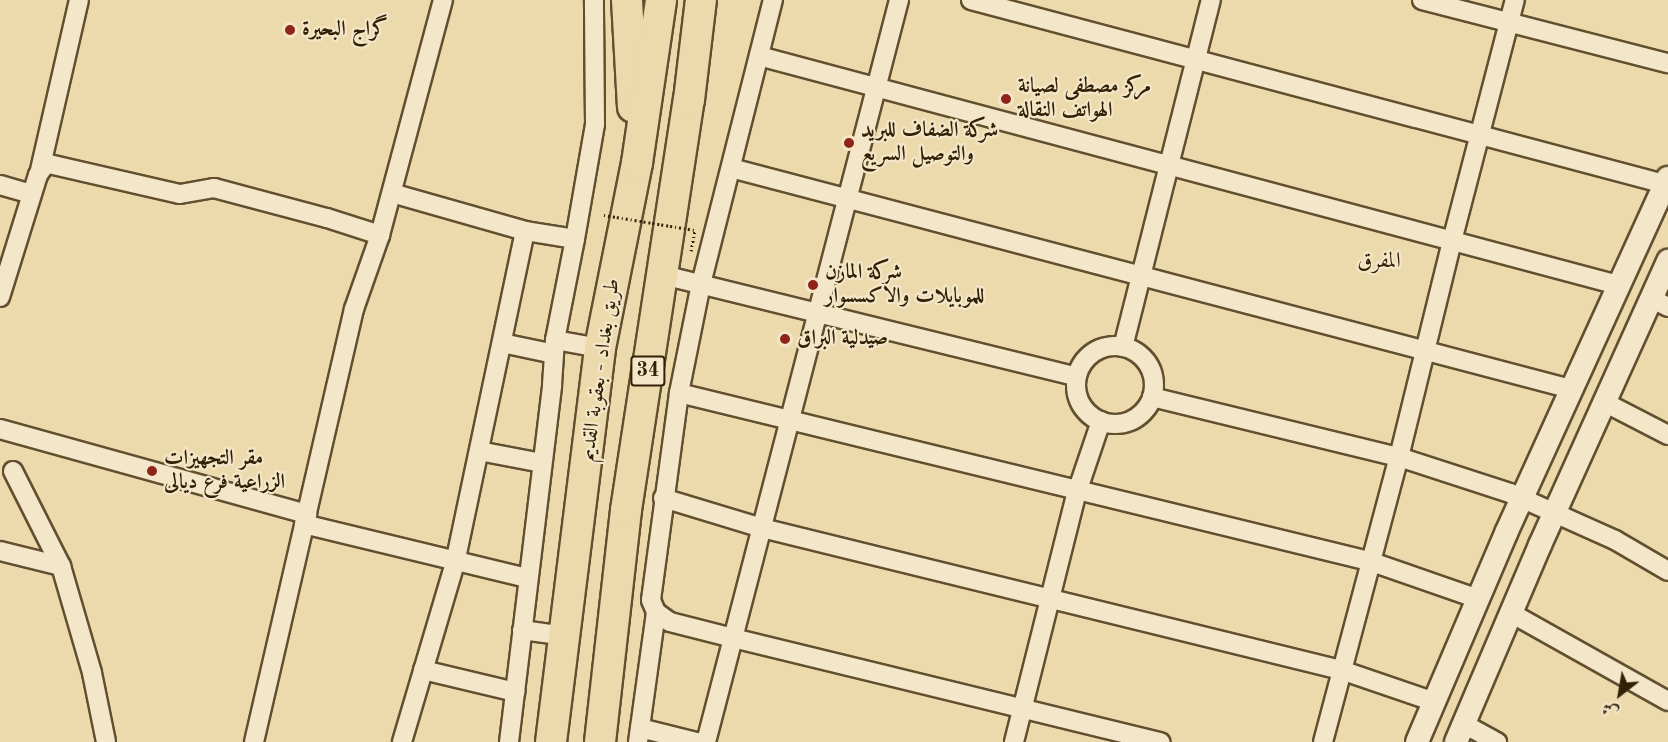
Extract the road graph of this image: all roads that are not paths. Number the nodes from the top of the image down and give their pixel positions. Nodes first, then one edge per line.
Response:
1 (79, 0) edge
2 (443, 0) edge
3 (594, 0) edge
4 (627, 0) edge
5 (662, 0) edge
6 (701, 0) edge
7 (773, 0) edge
8 (899, 0) edge
9 (971, 0) edge
10 (1211, 0) edge
11 (1422, 0) edge
12 (1515, 0) edge
13 (1509, 22) junction
14 (759, 56) junction
15 (1196, 60) junction
16 (1668, 63) edge
17 (877, 87) junction
18 (1480, 135) junction
19 (637, 164) junction
20 (1169, 165) junction
21 (731, 168) junction
22 (40, 170) junction
23 (1667, 182) edge
24 (0, 185) edge
25 (392, 193) junction
26 (32, 194) junction
27 (848, 199) junction
28 (525, 231) junction
29 (380, 235) junction
30 (575, 239) junction
31 (1452, 241) junction
32 (1668, 261) edge
33 (663, 275) junction
34 (1141, 276) junction
35 (701, 285) junction
36 (1618, 285) junction
37 (0, 296) edge
38 (1660, 302) edge
39 (819, 314) junction
40 (502, 344) junction
41 (554, 347) junction
42 (1124, 347) junction
43 (600, 348) junction
44 (1424, 351) junction
45 (1077, 377) junction
46 (1571, 389) junction
47 (679, 393) junction
48 (1152, 398) junction
49 (1604, 402) junction
50 (790, 419) junction
51 (1101, 421) junction
52 (0, 429) edge
53 (1668, 435) edge
54 (479, 451) junction
55 (1399, 457) junction
56 (542, 463) junction
57 (13, 471) dead end
58 (1077, 492) junction
59 (663, 498) junction
60 (1522, 498) junction
61 (1555, 511) junction
62 (306, 519) junction
63 (762, 528) junction
64 (0, 551) edge
65 (1369, 561) junction
66 (455, 562) junction
67 (61, 567) junction
68 (1668, 571) edge
69 (528, 578) junction
70 (1052, 598) junction
71 (1479, 598) junction
72 (656, 612) junction
73 (1511, 613) junction
74 (522, 630) junction
75 (565, 636) junction
76 (733, 638) junction
77 (423, 670) junction
78 (1341, 670) junction
79 (514, 692) junction
80 (1668, 701) edge
81 (1435, 702) junction
82 (1024, 707) junction
83 (1460, 733) edge
84 (639, 735) edge
85 (106, 742) edge
86 (254, 742) edge
87 (402, 742) edge
88 (509, 742) edge
89 (551, 742) edge
90 (600, 742) edge
91 (696, 742) edge
92 (706, 742) edge
93 (1014, 742) edge
94 (1161, 742) edge
95 (1323, 742) edge
96 (1417, 742) edge
97 (1497, 742) edge

1 - 22 street
2 - 25 street
3 - 30 street
4 - 19 highway
5 - 19 highway, طريق بغداد - بعقوبة القديم / 34
6 - 33 highway, 34
7 - 14 street
8 - 17 street
9 - 15 street
10 - 15 street
11 - 13 street
12 - 13 street
13 - 16 street
13 - 18 street
14 - 17 street
14 - 21 street
15 - 18 street
15 - 20 street
17 - 20 street
17 - 27 street
18 - 23 street
18 - 31 street
19 - 43 highway, طريق بغداد - بعقوبة القديم / 34
20 - 31 street
20 - 34 street
21 - 27 street
21 - 35 street
22 - 26 street
22 - 29 street
23 - 36 street
24 - 26 street
25 - 28 street
25 - 29 street
26 - 37 street
27 - 34 street
27 - 39 street
28 - 30 street
28 - 40 street
29 - 62 street
30 - 41 street
31 - 36 street
31 - 44 street
32 - 38 street
33 - 35 street
33 - 90 highway, 34
34 - 42 street
34 - 44 street
35 - 39 street
35 - 47 street
36 - 46 street
38 - 49 street
39 - 45 street
39 - 50 street
40 - 41 street
40 - 54 street
41 - 43 street
41 - 56 street
42 - 45 street
42 - 48 street
43 - 75 highway, طريق بغداد - بعقوبة القديم / 34
44 - 46 street
44 - 55 street
45 - 51 street
46 - 60 street
47 - 50 street
47 - 59 street
48 - 51 street
48 - 55 street
49 - 53 street
49 - 61 street
50 - 58 street
50 - 63 street
51 - 58 street
52 - 62 street
54 - 56 street
54 - 66 street
55 - 60 street
55 - 65 street
56 - 69 street
57 - 67 street
58 - 65 street
58 - 70 street
59 - 63 street
59 - 72 street
60 - 61 street
60 - 71 street
61 - 68 street
61 - 73 street
62 - 66 street
62 - 86 street
63 - 70 street
63 - 76 street
64 - 67 street
65 - 71 street
65 - 78 street
66 - 69 street
66 - 77 street
67 - 85 street
69 - 74 street
70 - 78 street
70 - 82 street
71 - 81 street
72 - 76 street
72 - 84 street
73 - 80 street
73 - 83 street
74 - 75 street
74 - 79 street
75 - 89 highway, طريق بغداد - بعقوبة القديم / 34
76 - 82 street
76 - 92 street
77 - 79 street
77 - 87 street
78 - 81 street
78 - 95 street
79 - 88 street
81 - 96 street
82 - 93 street
82 - 94 street
83 - 97 street
84 - 91 street

